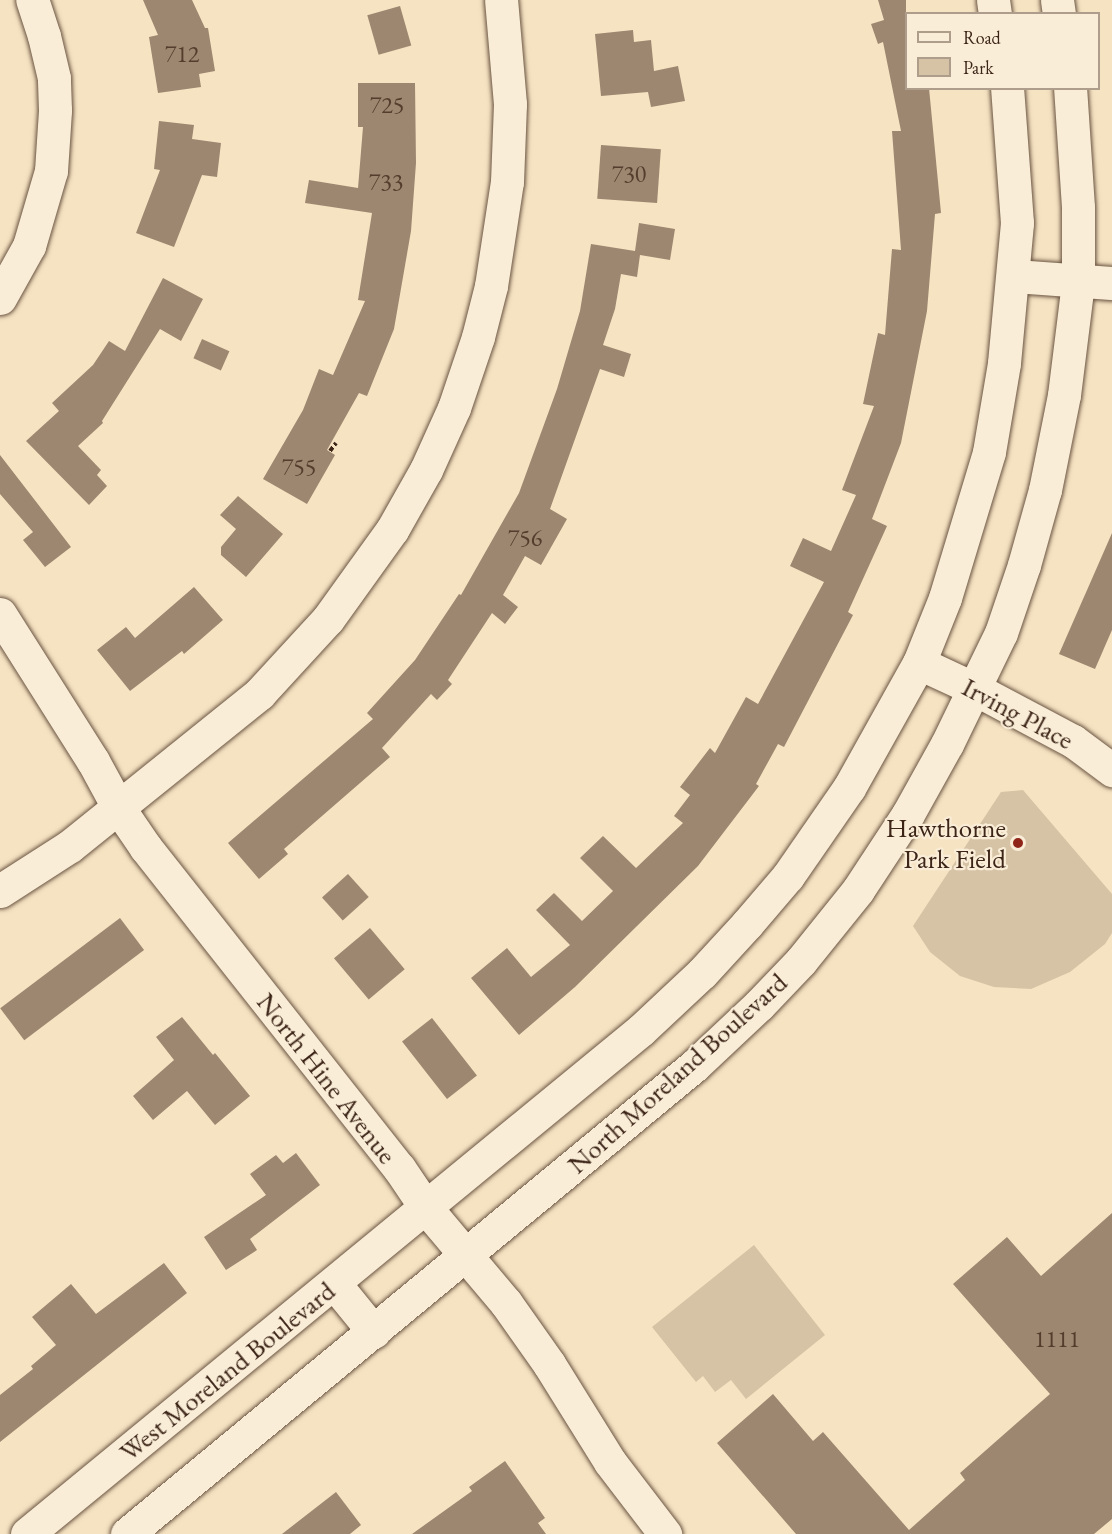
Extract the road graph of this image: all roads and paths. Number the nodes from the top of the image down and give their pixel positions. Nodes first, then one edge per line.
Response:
1 (32, 0) edge
2 (501, 0) edge
3 (1007, 90) edge
4 (1070, 90) edge
5 (1014, 276) junction
6 (1078, 282) junction
7 (1112, 283) edge
8 (0, 298) edge
9 (336, 443) dead end
10 (330, 451) dead end
11 (0, 614) edge
12 (919, 663) junction
13 (975, 689) junction
14 (1112, 770) edge
15 (118, 807) junction
16 (0, 891) edge
17 (426, 1208) junction
18 (466, 1255) junction
19 (334, 1283) junction
20 (374, 1332) junction
21 (27, 1534) edge
22 (127, 1534) edge
23 (664, 1534) edge

1 - 8 street
2 - 15 street
3 - 5 street, North Moreland Boulevard
4 - 6 street, North Moreland Boulevard
5 - 6 street
5 - 12 street, North Moreland Boulevard
6 - 7 street
6 - 13 street, North Moreland Boulevard
9 - 10 path
11 - 15 street, North Hine Avenue
12 - 13 street, Irving Place
12 - 17 street, North Moreland Boulevard
13 - 14 street, Irving Place
13 - 18 street, North Moreland Boulevard
15 - 16 street
15 - 17 street, North Hine Avenue
17 - 18 street, North Hine Avenue
17 - 19 street, West Moreland Boulevard
18 - 20 street
18 - 23 street, North Hine Avenue
19 - 20 street
19 - 21 street, West Moreland Boulevard
20 - 22 street

